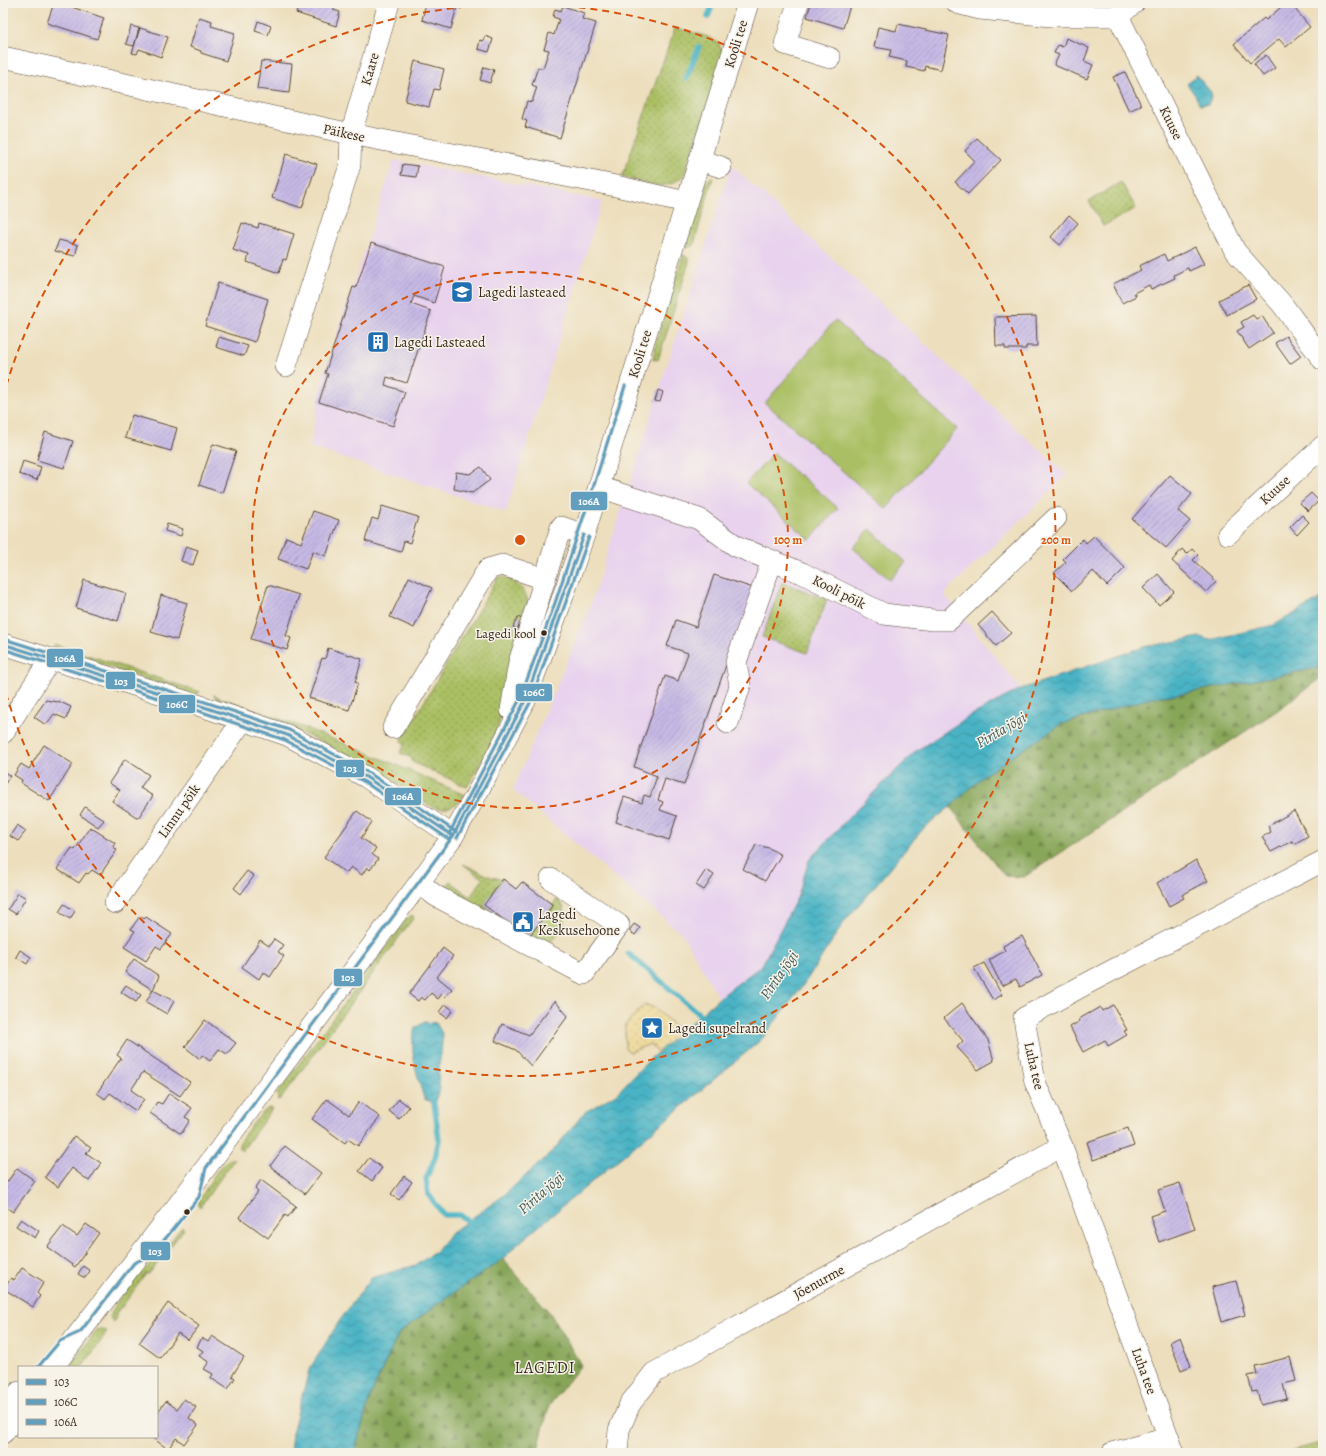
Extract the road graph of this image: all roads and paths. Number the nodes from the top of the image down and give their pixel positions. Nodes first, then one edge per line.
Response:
1 (389, 3) edge
2 (748, 3) edge
3 (798, 3) edge
4 (957, 3) edge
5 (1126, 9) edge
6 (3, 57) edge
7 (830, 58) dead end
8 (351, 134) junction
9 (700, 160) junction
10 (721, 167) dead end
11 (686, 202) junction
12 (1323, 360) edge
13 (286, 366) dead end
14 (1323, 446) edge
15 (600, 487) junction
16 (1056, 518) dead end
17 (1228, 534) dead end
18 (584, 535) junction
19 (772, 561) junction
20 (545, 579) junction
21 (3, 644) edge
22 (50, 660) junction
23 (243, 720) junction
24 (728, 722) dead end
25 (393, 728) dead end
26 (3, 733) edge
27 (507, 737) junction
28 (453, 836) junction
29 (1323, 861) edge
30 (551, 879) dead end
31 (419, 883) junction
32 (115, 903) dead end
33 (1062, 1146) junction
34 (80, 1332) junction
35 (39, 1366) edge
36 (54, 1366) edge
37 (18, 1394) edge
38 (17, 1414) edge
39 (3, 1433) edge
40 (1172, 1446) edge
41 (617, 1453) edge
42 (1112, 1453) edge

1 - 8 street, Kaare
2 - 9 street, Kooli tee
3 - 7 street
4 - 5 street, Kuuse
5 - 12 street, Kuuse
6 - 8 street, Päikese
8 - 11 street, Päikese
8 - 13 street, Kaare
9 - 10 street
9 - 11 street, Kooli tee
11 - 15 street, Kooli tee
14 - 17 street, Kuuse
15 - 18 street, Kooli tee
15 - 19 street, Kooli põik
16 - 19 street, Kooli põik
18 - 20 street
18 - 27 street, Kooli tee
19 - 24 street
20 - 25 street
20 - 27 street
21 - 22 street
22 - 23 street
22 - 26 street
23 - 28 street
23 - 32 street, Linnu põik
27 - 28 street, Kooli tee
28 - 31 street, Kooli tee
29 - 33 street, Luha tee
30 - 31 street
31 - 34 street, Kooli tee
33 - 40 street, Luha tee
33 - 41 street, Jõenurme
34 - 35 street
34 - 36 street, Kooli tee
37 - 38 street
38 - 39 street
40 - 42 street

